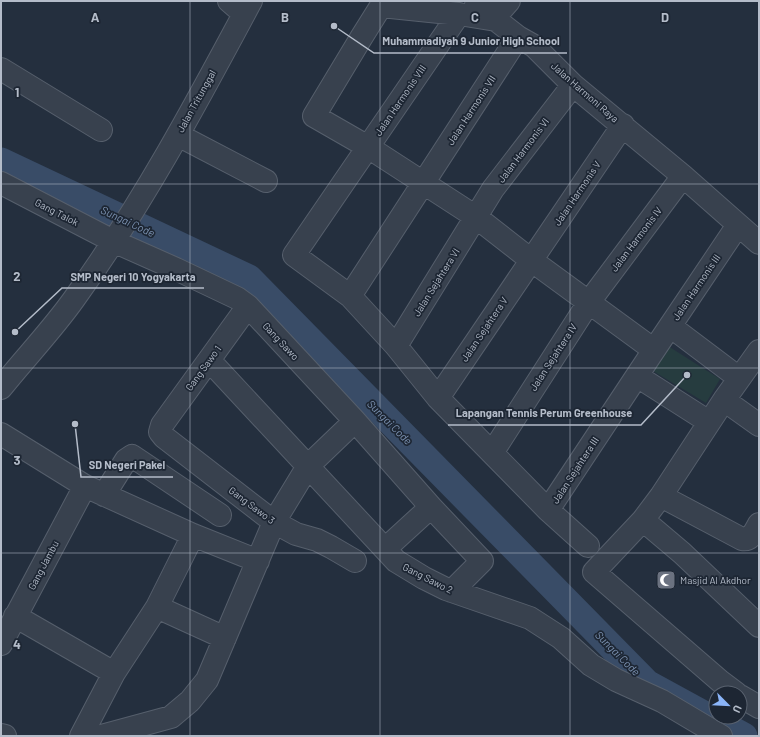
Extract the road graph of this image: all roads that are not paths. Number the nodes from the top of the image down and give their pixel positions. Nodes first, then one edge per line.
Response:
1 (434, 1) edge
2 (509, 1) edge
3 (241, 5) edge
4 (459, 14) junction
5 (518, 37) junction
6 (1, 69) edge
7 (573, 84) junction
8 (623, 125) junction
9 (101, 130) dead end
10 (178, 135) junction
11 (368, 147) junction
12 (684, 176) junction
13 (266, 181) dead end
14 (1, 183) edge
15 (424, 183) junction
16 (476, 217) junction
17 (738, 225) junction
18 (116, 237) junction
19 (759, 243) edge
20 (531, 260) junction
21 (350, 296) junction
22 (588, 302) junction
23 (248, 306) junction
24 (670, 326) junction
25 (396, 346) junction
26 (654, 350) junction
27 (759, 351) edge
28 (209, 360) junction
29 (637, 376) junction
30 (739, 378) junction
31 (1, 388) edge
32 (438, 398) junction
33 (724, 400) junction
34 (355, 421) junction
35 (709, 422) junction
36 (759, 425) edge
37 (160, 432) joint
38 (1, 434) edge
39 (492, 453) junction
40 (308, 466) junction
41 (95, 490) junction
42 (661, 496) junction
43 (431, 507) junction
44 (548, 510) junction
45 (220, 515) dead end
46 (643, 520) junction
47 (274, 522) junction
48 (759, 524) edge
49 (193, 535) junction
50 (588, 546) dead end
51 (384, 549) junction
52 (258, 561) junction
53 (356, 561) dead end
54 (452, 591) junction
55 (157, 607) junction
56 (15, 616) junction
57 (759, 626) edge
58 (225, 638) junction
59 (1, 644) edge
60 (114, 673) junction
61 (725, 685) edge
62 (748, 701) edge
63 (759, 708) edge
64 (1, 735) edge
65 (6, 736) edge
66 (81, 736) edge
67 (101, 736) edge
68 (721, 736) edge

1 - 2 street
3 - 10 street, Jalan Tritunggal
4 - 5 street, Jalan Harmoni Raya
4 - 11 street, Jalan Harmonis VIII
4 - 11 street, Jalan Harmoni Raya
5 - 7 street, Jalan Harmoni Raya
5 - 15 street, Jalan Harmonis VII
6 - 9 street
7 - 8 street, Jalan Harmoni Raya
7 - 16 street, Jalan Harmonis VI
8 - 12 street, Jalan Harmoni Raya
8 - 20 street, Jalan Harmonis V
10 - 13 street
10 - 18 street, Jalan Tritunggal
11 - 15 street
11 - 21 street, Jalan Harmonis VIII
12 - 17 street, Jalan Harmoni Raya
12 - 22 street, Jalan Harmonis IV
14 - 18 street, Gang Talok
15 - 16 street
15 - 21 street, Jalan Harmonis VII
16 - 20 street
16 - 25 street, Jalan Sejahtera VI
17 - 19 street, Jalan Harmoni Raya
17 - 24 street, Jalan Harmonis III
18 - 23 street, Gang Sawo
18 - 31 street, Jalan Tritunggal
20 - 22 street
20 - 32 street, Jalan Sejahtera V
21 - 25 street
22 - 26 street
22 - 39 street, Jalan Sejahtera IV
23 - 28 street, Gang Sawo 1
23 - 34 street, Gang Sawo
24 - 26 street, Jalan Harmonis III
24 - 30 street
25 - 32 street
26 - 29 street, Jalan Sejahtera III
27 - 30 street
28 - 37 street, Gang Sawo 1
28 - 40 street, Gang Sawo 2
29 - 35 street
29 - 44 street, Jalan Sejahtera III
30 - 33 street
32 - 39 street
33 - 35 street
33 - 36 street
34 - 40 street
34 - 43 street, Gang Sawo
35 - 42 street
37 - 47 street, Gang Sawo 3
38 - 41 street
39 - 44 street
40 - 47 street
40 - 51 street, Gang Sawo 2
41 - 45 street, Gang Jambu
41 - 49 street
41 - 56 street, Gang Jambu
42 - 46 street
42 - 48 street
43 - 51 street
43 - 54 street, Gang Sawo
44 - 50 street
46 - 57 street
46 - 61 street
47 - 52 street
47 - 53 street, Gang Sawo 3
49 - 52 street
49 - 55 street
51 - 54 street, Gang Sawo 2
52 - 58 street
54 - 68 street, Gang Sawo 2
55 - 58 street
55 - 60 street
56 - 59 street, Gang Jambu
56 - 60 street
58 - 67 street
60 - 66 street
62 - 63 street
64 - 65 street

